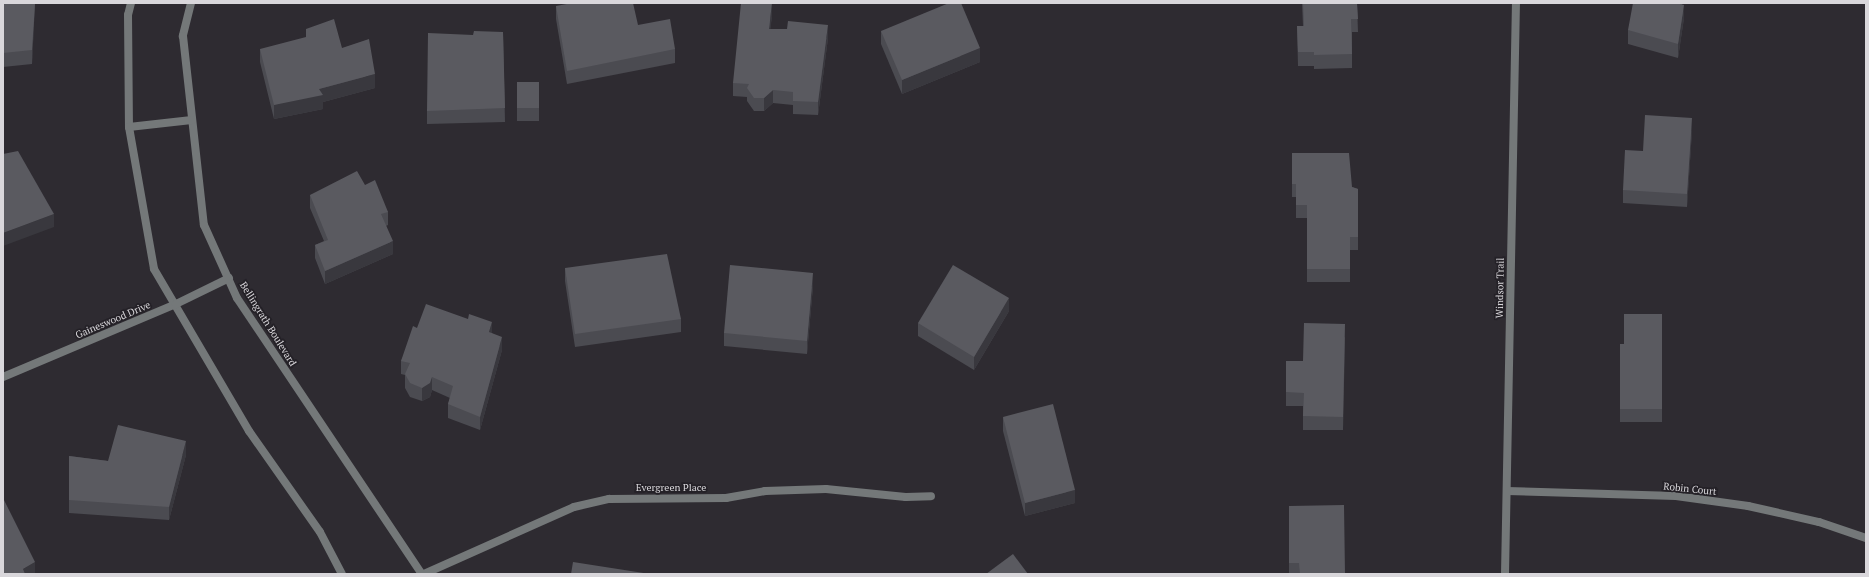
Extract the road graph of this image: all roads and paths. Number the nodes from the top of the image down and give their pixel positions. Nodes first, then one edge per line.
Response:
1 (131, 3) edge
2 (190, 3) edge
3 (1516, 3) edge
4 (192, 120) junction
5 (129, 127) junction
6 (229, 278) junction
7 (176, 304) junction
8 (3, 377) edge
9 (1506, 491) junction
10 (931, 496) dead end
11 (1866, 538) edge
12 (342, 574) edge
13 (423, 574) edge
14 (1505, 574) edge

1 - 5 street
2 - 4 street, Bellingrath Boulevard
3 - 9 street, Windsor Trail
4 - 5 street
4 - 6 street, Bellingrath Boulevard
5 - 7 street
6 - 7 street, Gaineswood Drive
6 - 13 street, Bellingrath Boulevard
7 - 8 street, Gaineswood Drive
7 - 12 street
9 - 11 street, Robin Court
9 - 14 street, Windsor Trail
10 - 13 street, Evergreen Place

